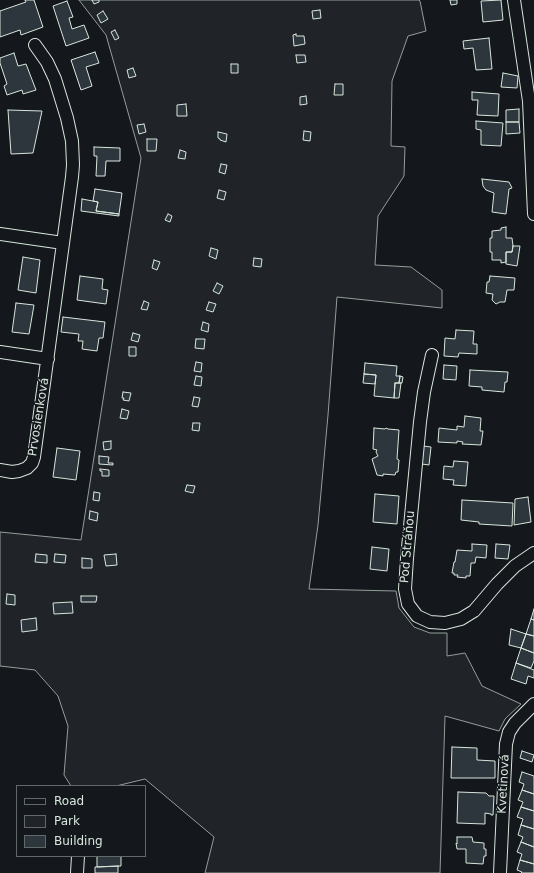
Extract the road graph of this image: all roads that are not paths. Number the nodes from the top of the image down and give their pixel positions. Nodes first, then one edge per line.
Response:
1 (514, 0) edge
2 (35, 45) dead end
3 (534, 214) edge
4 (0, 234) edge
5 (64, 243) junction
6 (0, 352) edge
7 (432, 355) dead end
8 (48, 359) junction
9 (0, 470) edge
10 (534, 553) edge
11 (534, 704) edge
12 (78, 857) edge
13 (77, 873) edge
14 (500, 873) edge

1 - 3 street
2 - 5 street, Prvosienková
4 - 5 street
5 - 8 street, Prvosienková
6 - 8 street
7 - 10 street, Pod Stráňou
8 - 9 street, Prvosienková
11 - 14 street, Kvetinová
12 - 13 street

